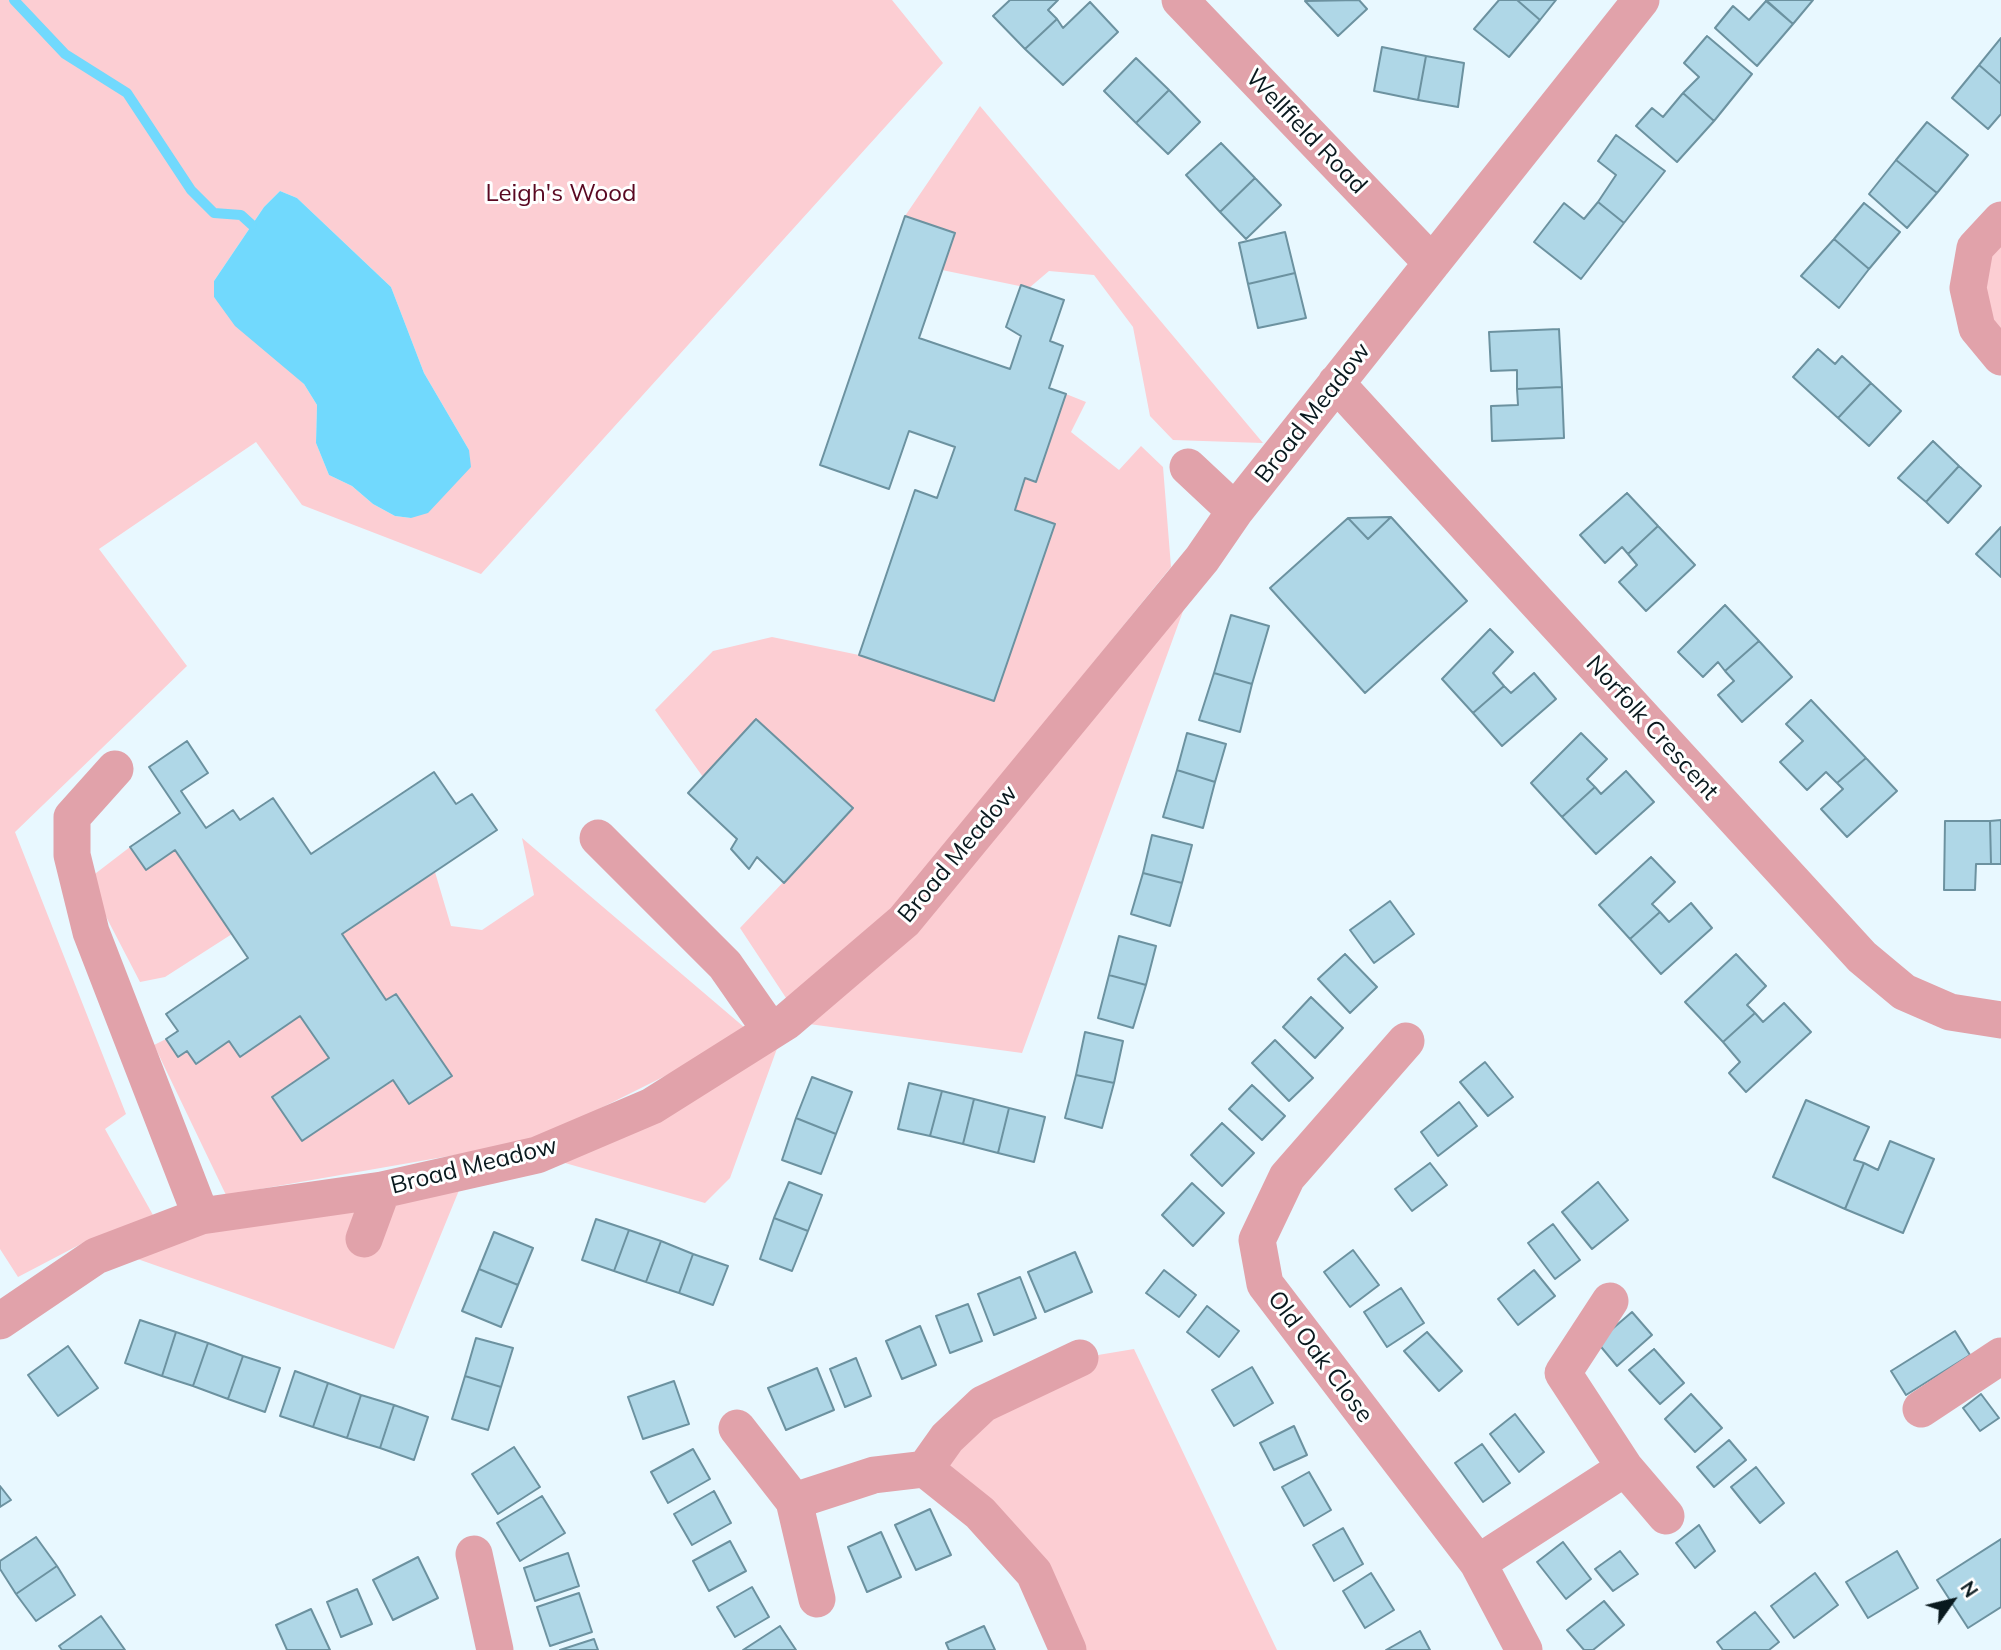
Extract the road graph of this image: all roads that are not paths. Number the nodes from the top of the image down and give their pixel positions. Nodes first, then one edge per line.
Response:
1 (1180, 0) edge
2 (1641, 0) edge
3 (2001, 220) edge
4 (1432, 263) junction
5 (2001, 357) edge
6 (1336, 383) junction
7 (1188, 467) dead end
8 (1235, 511) junction
9 (115, 769) dead end
10 (598, 838) dead end
11 (2001, 1020) edge
12 (771, 1031) junction
13 (1406, 1041) dead end
14 (382, 1190) junction
15 (201, 1216) junction
16 (364, 1239) dead end
17 (1610, 1301) dead end
18 (0, 1321) edge
19 (2001, 1356) edge
20 (1080, 1358) dead end
21 (1921, 1409) dead end
22 (737, 1429) dead end
23 (1625, 1468) junction
24 (925, 1469) junction
25 (794, 1501) junction
26 (1667, 1516) dead end
27 (474, 1554) dead end
28 (1478, 1563) junction
29 (817, 1599) dead end
30 (495, 1650) edge
31 (1068, 1650) edge
32 (1524, 1650) edge

1 - 4 street, Wellfield Road
2 - 4 street, Broad Meadow
3 - 5 street
4 - 6 street, Broad Meadow
6 - 8 street, Broad Meadow
6 - 11 street, Norfolk Crescent
7 - 8 street
8 - 12 street, Broad Meadow
9 - 15 street
10 - 12 street
12 - 14 street, Broad Meadow
13 - 28 street, Old Oak Close
14 - 15 street, Broad Meadow
14 - 16 street
15 - 18 street, Broad Meadow
17 - 23 street
19 - 21 street
20 - 24 street
22 - 25 street
23 - 26 street
23 - 28 street
24 - 25 street
24 - 31 street
25 - 29 street
27 - 30 street
28 - 32 street, Old Oak Close

